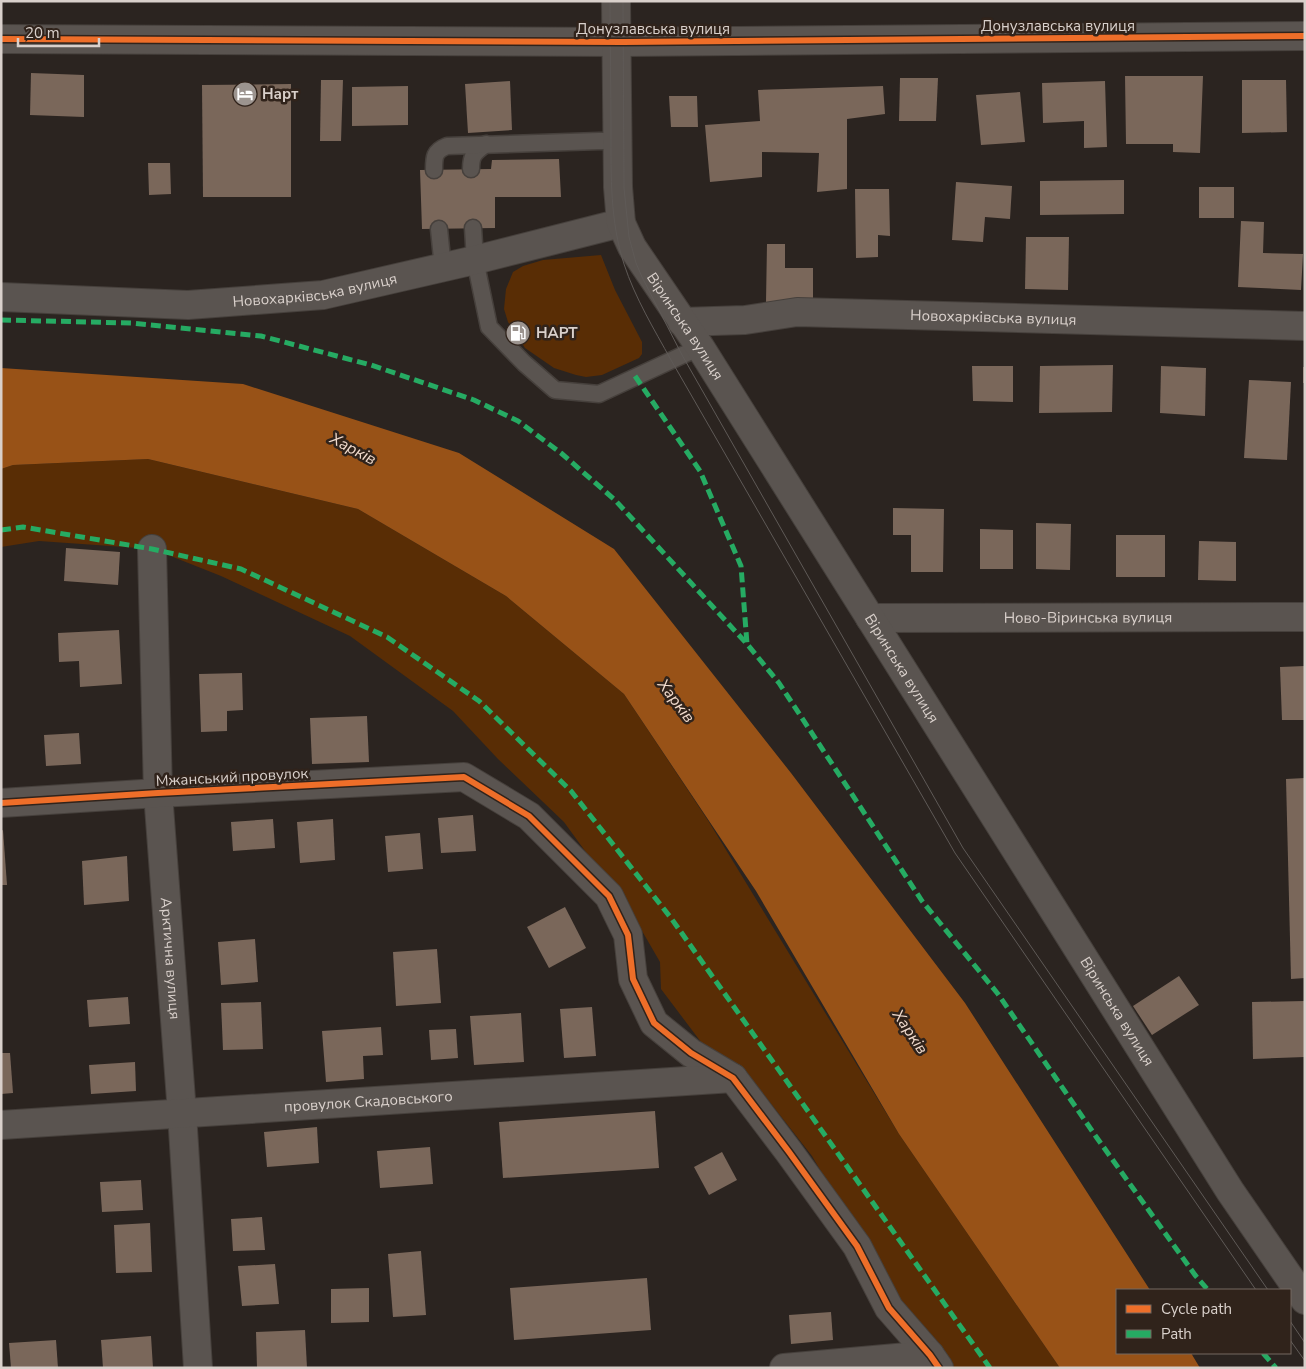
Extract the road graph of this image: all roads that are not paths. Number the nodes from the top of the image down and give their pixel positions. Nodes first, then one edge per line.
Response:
1 (616, 1) edge
2 (1305, 36) edge
3 (1, 39) edge
4 (616, 42) junction
5 (618, 141) junction
6 (486, 144) junction
7 (471, 169) dead end
8 (434, 170) dead end
9 (621, 223) junction
10 (473, 228) dead end
11 (439, 229) dead end
12 (475, 260) junction
13 (443, 268) junction
14 (1, 297) edge
15 (682, 322) junction
16 (1305, 326) edge
17 (700, 347) junction
18 (152, 549) dead end
19 (1305, 617) edge
20 (870, 618) junction
21 (158, 793) junction
22 (1, 803) edge
23 (733, 1078) junction
24 (182, 1114) junction
25 (1, 1125) edge
26 (1305, 1300) edge
27 (934, 1361) edge
28 (198, 1368) edge
29 (784, 1368) edge

1 - 4 street, Віринська вулиця
2 - 4 street, Донузлавська вулиця
3 - 4 street, Донузлавська вулиця
4 - 5 street, Віринська вулиця
5 - 6 lane
5 - 9 street, Віринська вулиця
6 - 7 lane
6 - 8 lane
9 - 12 street, Новохарківська вулиця
9 - 15 street, Віринська вулиця
10 - 12 lane
11 - 13 lane
12 - 13 street, Новохарківська вулиця
12 - 17 lane
13 - 14 street, Новохарківська вулиця
15 - 16 street, Новохарківська вулиця
15 - 17 street, Віринська вулиця
17 - 20 street, Віринська вулиця
18 - 21 street, Арктична вулиця
19 - 20 street, Ново-Віринська вулиця
20 - 26 street, Віринська вулиця
21 - 22 street, Мжанський провулок
21 - 23 street, Мжанський провулок
21 - 24 street, Арктична вулиця
23 - 24 street, провулок Скадовського
23 - 27 street
24 - 25 street, провулок Скадовського
24 - 28 street, Арктична вулиця
27 - 29 street

